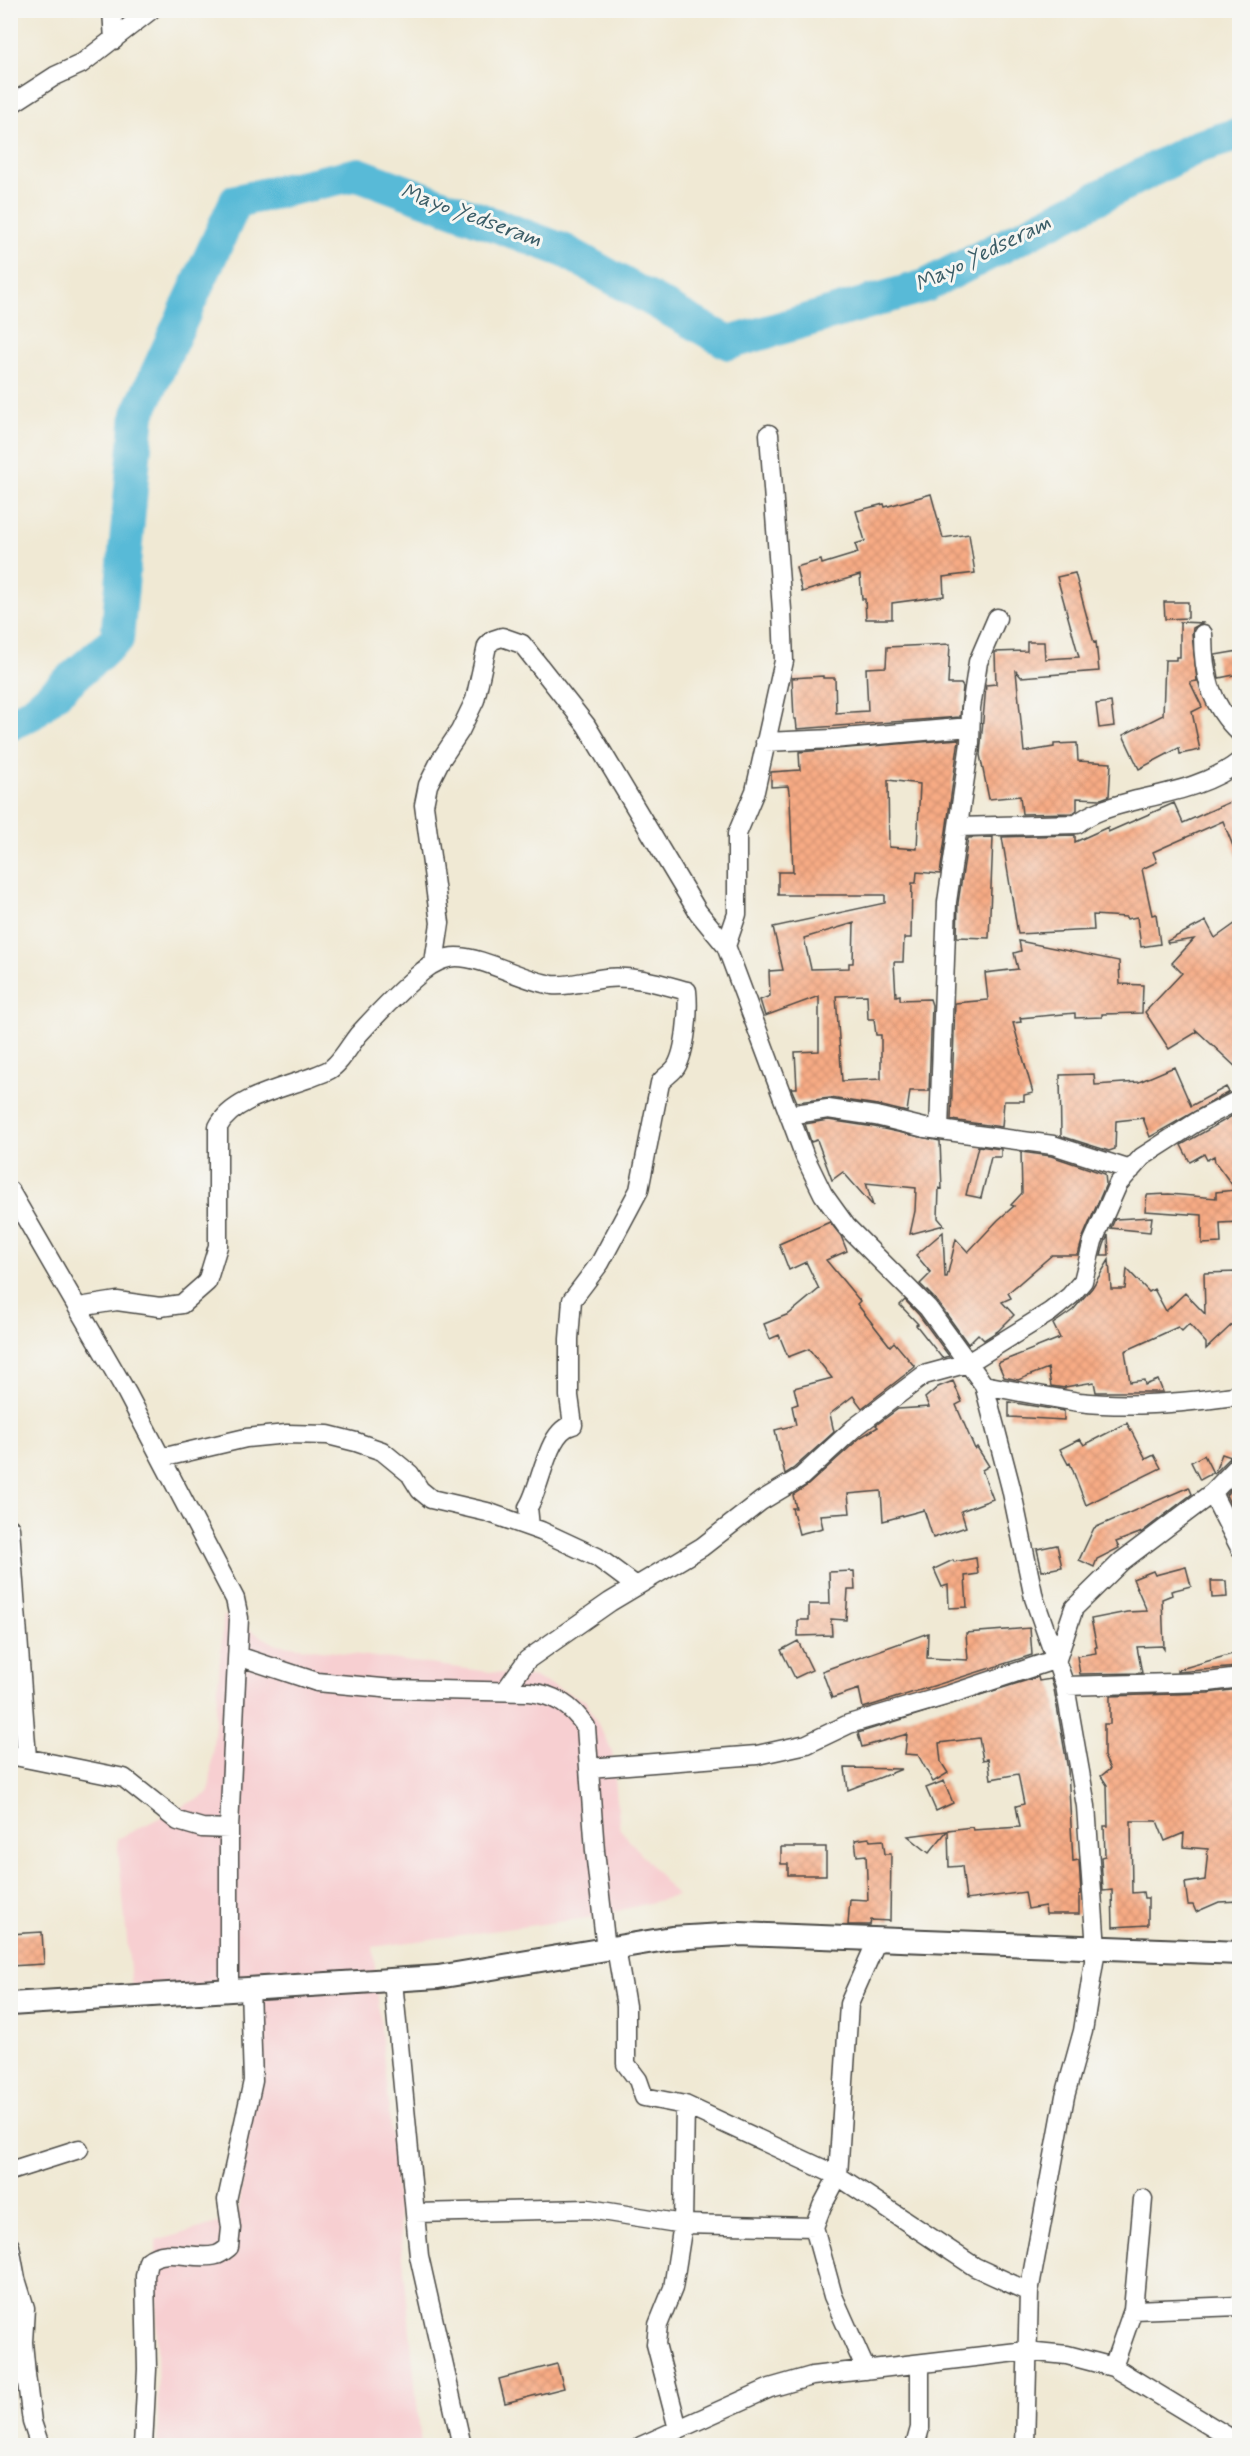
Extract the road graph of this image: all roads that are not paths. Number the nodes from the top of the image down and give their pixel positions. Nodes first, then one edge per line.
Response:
1 (112, 10) edge
2 (151, 10) edge
3 (114, 40) junction
4 (10, 105) edge
5 (769, 434) dead end
6 (998, 618) dead end
7 (1203, 633) dead end
8 (970, 728) junction
9 (1239, 733) edge
10 (765, 742) junction
11 (1239, 761) edge
12 (958, 827) junction
13 (726, 946) junction
14 (434, 963) junction
15 (1239, 1099) edge
16 (789, 1115) junction
17 (939, 1130) junction
18 (1131, 1170) junction
19 (10, 1191) edge
20 (79, 1307) junction
21 (968, 1364) junction
22 (984, 1385) junction
23 (1239, 1395) edge
24 (161, 1458) junction
25 (1239, 1464) edge
26 (1212, 1493) junction
27 (530, 1527) junction
28 (10, 1528) edge
29 (1239, 1548) edge
30 (636, 1586) junction
31 (13, 1618) edge
32 (238, 1656) junction
33 (1057, 1659) junction
34 (1239, 1678) edge
35 (1065, 1686) junction
36 (505, 1691) junction
37 (19, 1756) edge
38 (589, 1768) junction
39 (229, 1829) junction
40 (878, 1938) junction
41 (611, 1948) junction
42 (1096, 1949) junction
43 (1239, 1953) edge
44 (393, 1981) junction
45 (240, 1989) junction
46 (10, 2004) edge
47 (685, 2105) junction
48 (79, 2149) dead end
49 (10, 2171) edge
50 (838, 2176) junction
51 (1143, 2199) dead end
52 (415, 2212) junction
53 (683, 2224) junction
54 (814, 2227) junction
55 (10, 2246) edge
56 (1029, 2292) junction
57 (1239, 2306) edge
58 (1132, 2310) junction
59 (17, 2324) edge
60 (1026, 2351) junction
61 (920, 2365) junction
62 (1113, 2367) junction
63 (866, 2370) junction
64 (678, 2429) junction
65 (1239, 2444) edge
66 (40, 2445) edge
67 (142, 2445) edge
68 (462, 2445) edge
69 (640, 2445) edge
70 (915, 2445) edge
71 (1025, 2445) edge

1 - 3 street
2 - 3 street
3 - 4 street
5 - 10 street
6 - 8 street
7 - 9 street
8 - 10 street
8 - 12 street
10 - 13 street
11 - 12 street
12 - 17 street
13 - 14 street
13 - 16 street
14 - 20 street
14 - 27 street
15 - 18 street
16 - 17 street
16 - 21 street
17 - 18 street
18 - 21 street
19 - 20 street
20 - 24 street
21 - 22 street
21 - 30 street
22 - 23 street
22 - 33 street
24 - 27 street
24 - 32 street
25 - 26 street
26 - 29 street
26 - 33 street
27 - 30 street
28 - 31 street
30 - 36 street
31 - 37 street
32 - 36 street
32 - 39 street
33 - 35 street
33 - 38 street
34 - 35 street
35 - 42 street
36 - 38 street
37 - 39 street
38 - 41 street
39 - 45 street
40 - 41 street
40 - 42 street
40 - 50 street
41 - 44 street
41 - 47 street
42 - 43 street
42 - 56 street
44 - 45 street
44 - 52 street
45 - 46 street
45 - 67 street
47 - 50 street
47 - 53 street
48 - 49 street
50 - 54 street
50 - 56 street
51 - 58 street
52 - 53 street
52 - 68 street
53 - 54 street
53 - 64 street
54 - 63 street
55 - 59 street
56 - 60 street
57 - 58 street
58 - 62 street
59 - 66 street
60 - 61 street
60 - 62 street
60 - 71 street
61 - 63 street
61 - 70 street
62 - 65 street
63 - 64 street
64 - 69 street

